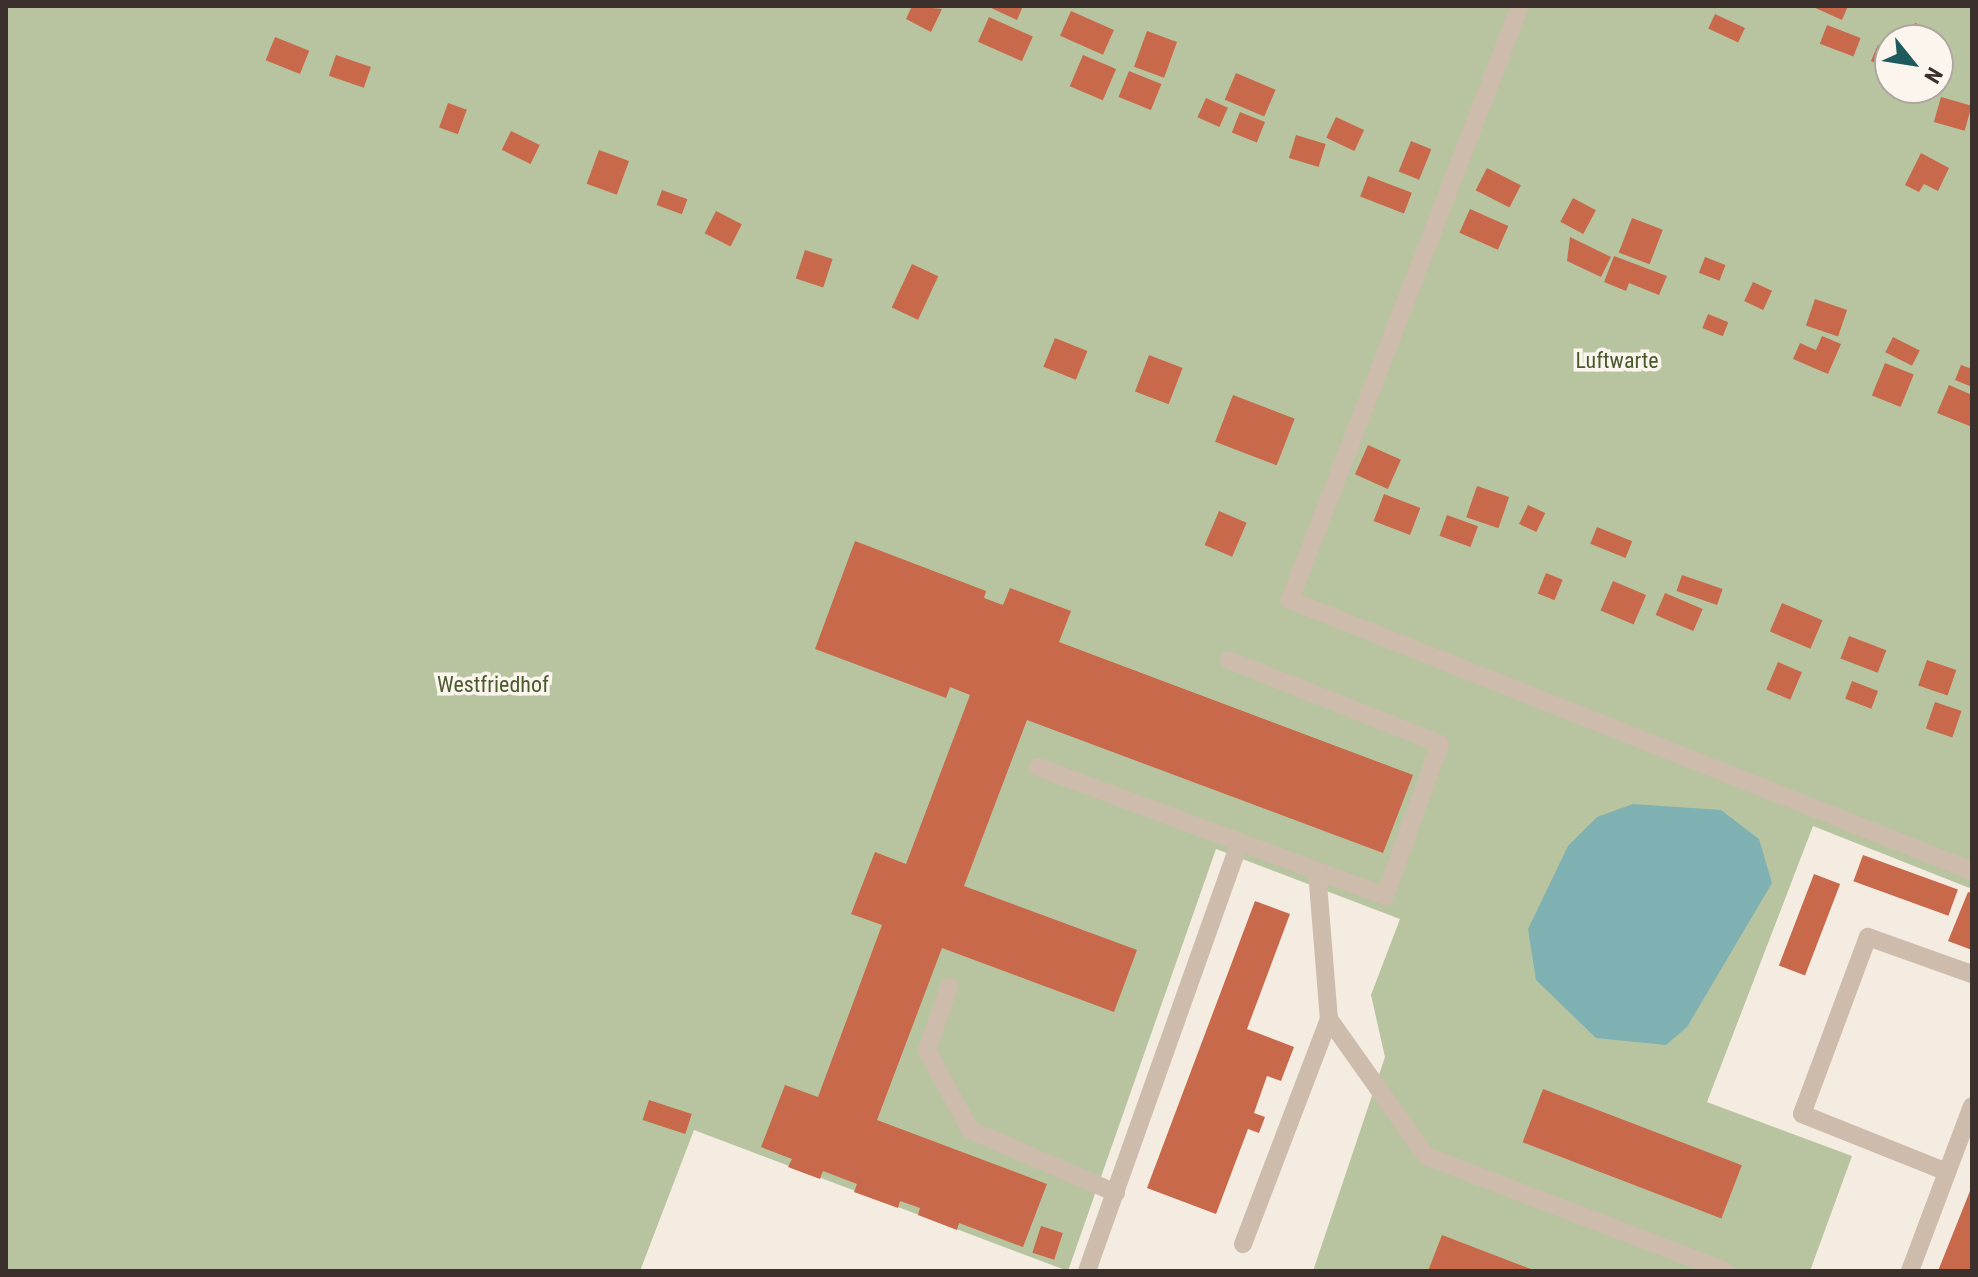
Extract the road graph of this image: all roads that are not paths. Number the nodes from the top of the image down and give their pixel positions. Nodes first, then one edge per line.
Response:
1 (1520, 6) edge
2 (1229, 660) dead end
3 (1038, 767) dead end
4 (1239, 843) junction
5 (1317, 871) junction
6 (1972, 871) edge
7 (1972, 974) edge
8 (949, 987) dead end
9 (1329, 1019) junction
10 (1972, 1106) edge
11 (1947, 1172) junction
12 (1116, 1193) junction
13 (1243, 1244) dead end
14 (1087, 1271) edge
15 (1726, 1271) edge
16 (1910, 1271) edge

1 - 6 lane
2 - 5 lane
3 - 4 lane
4 - 5 lane
4 - 12 lane
5 - 9 lane
7 - 11 lane
8 - 12 lane
9 - 13 lane
9 - 15 lane
10 - 11 lane
11 - 16 lane
12 - 14 lane

